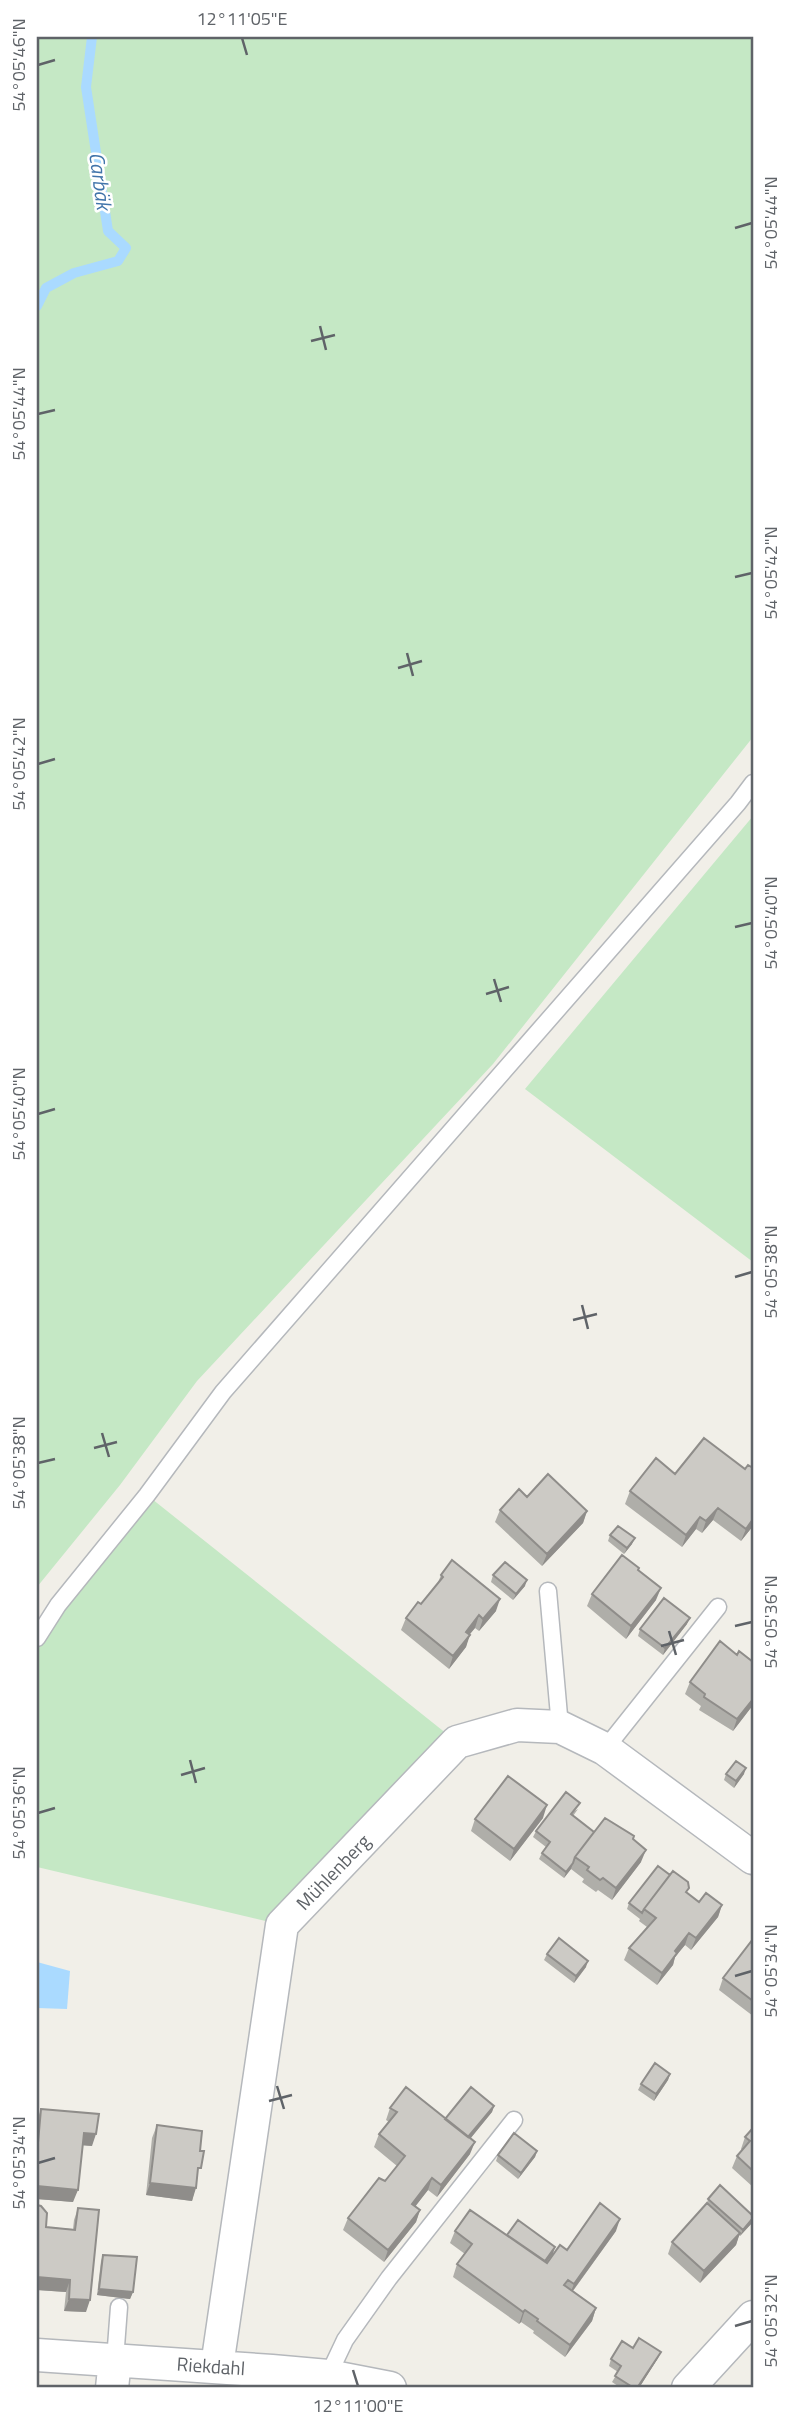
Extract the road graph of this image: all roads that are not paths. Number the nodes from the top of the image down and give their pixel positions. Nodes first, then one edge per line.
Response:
1 (753, 783) edge
2 (548, 1591) dead end
3 (718, 1606) dead end
4 (37, 1638) edge
5 (560, 1727) junction
6 (605, 1749) junction
7 (753, 1857) edge
8 (514, 2120) dead end
9 (119, 2307) dead end
10 (753, 2318) edge
11 (37, 2355) edge
12 (217, 2366) junction
13 (113, 2374) edge
14 (328, 2376) junction
15 (271, 2380) edge
16 (390, 2388) edge
17 (688, 2388) edge

1 - 4 lane
2 - 5 lane
3 - 6 lane
5 - 6 street, Mühlenberg
5 - 12 street, Mühlenberg
6 - 7 street, Mühlenberg
8 - 14 lane
9 - 13 lane
10 - 17 street
11 - 13 street, Riekdahl
12 - 13 street, Riekdahl
12 - 15 street, Riekdahl
14 - 15 street, Riekdahl
14 - 16 street, Riekdahl

